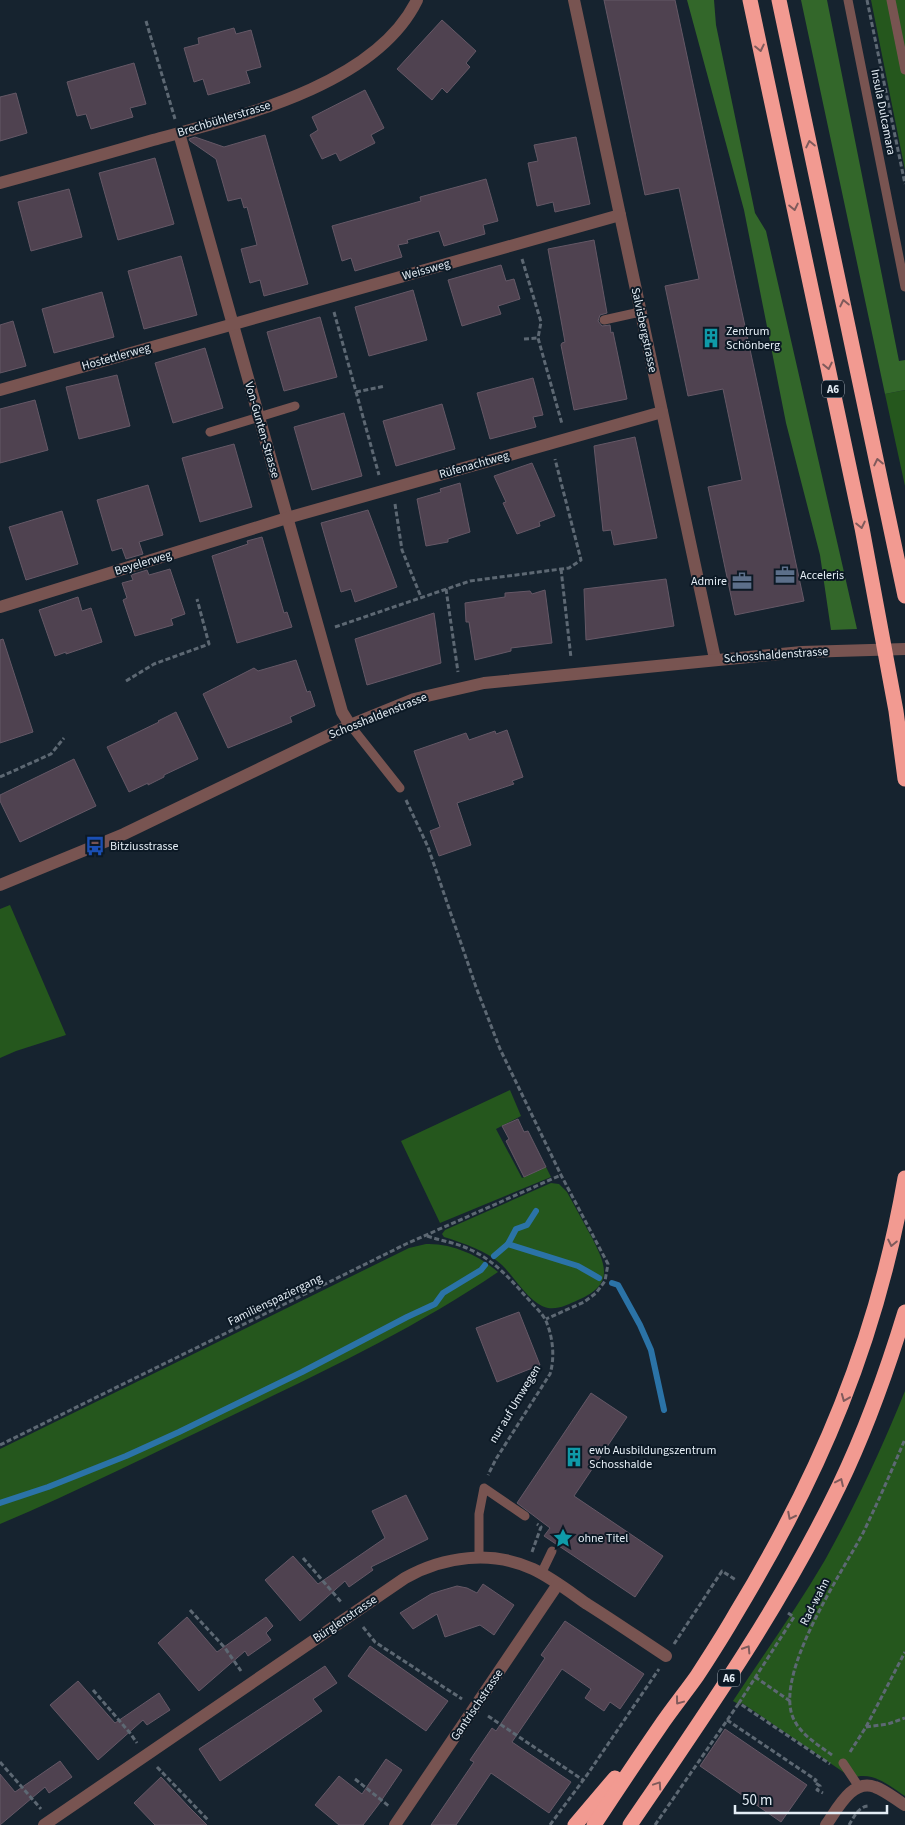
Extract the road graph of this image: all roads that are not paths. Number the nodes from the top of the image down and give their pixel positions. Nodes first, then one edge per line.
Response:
1 (417, 0) edge
2 (574, 0) edge
3 (750, 0) edge
4 (779, 0) edge
5 (848, 0) edge
6 (891, 0) edge
7 (905, 70) edge
8 (179, 133) junction
9 (0, 183) edge
10 (620, 215) junction
11 (905, 288) edge
12 (640, 312) junction
13 (604, 320) dead end
14 (233, 325) junction
15 (0, 390) edge
16 (295, 406) dead end
17 (662, 412) junction
18 (258, 417) junction
19 (210, 432) dead end
20 (287, 518) junction
21 (905, 596) edge
22 (0, 607) edge
23 (905, 649) edge
24 (715, 659) junction
25 (350, 725) junction
26 (905, 779) edge
27 (400, 788) road end
28 (1, 882) edge
29 (905, 1178) edge
30 (905, 1312) edge
31 (525, 1516) dead end
32 (552, 1551) dead end
33 (479, 1558) junction
34 (541, 1574) junction
35 (558, 1584) junction
36 (666, 1656) road end
37 (660, 1726) junction
38 (843, 1763) road end
39 (859, 1787) junction
40 (905, 1805) edge
41 (398, 1821) edge
42 (48, 1823) edge
43 (575, 1825) edge
44 (594, 1825) edge
45 (630, 1825) edge
46 (826, 1825) edge

1 - 8 street, Brechbühlerstrasse
2 - 10 street, Salvisbergstrasse
3 -> 26 highway, A6
21 -> 4 highway, A6
5 - 11 lane, Insula Dulcamara
6 - 7 lane
8 - 9 street, Brechbühlerstrasse
8 - 14 street, Von-Gunten-Strasse
10 - 12 street, Salvisbergstrasse
10 - 14 street, Weissweg
12 - 13 lane
12 - 17 street, Salvisbergstrasse
14 - 15 street, Hostettlerweg
14 - 18 street, Von-Gunten-Strasse
16 - 18 lane
17 - 20 street, Rüfenachtweg
17 - 24 street, Salvisbergstrasse
18 - 19 lane
18 - 20 street, Von-Gunten-Strasse
20 - 22 street, Beyelerweg
20 - 25 street, Von-Gunten-Strasse
23 - 24 street, Schosshaldenstrasse
24 - 25 street, Schosshaldenstrasse
25 - 27 lane
25 - 28 street, Schosshaldenstrasse
29 -> 37 highway, A6
45 -> 30 highway, A6
31 - 33 lane
32 - 34 lane
33 - 34 street, Bürglenstrasse
33 - 42 street, Bürglenstrasse
34 - 35 street, Bürglenstrasse
35 - 36 street, Bürglenstrasse
35 - 41 street, Gantrischstrasse
37 - 43 highway
37 - 44 highway, A6
38 - 39 lane
39 - 40 street
39 - 46 street

